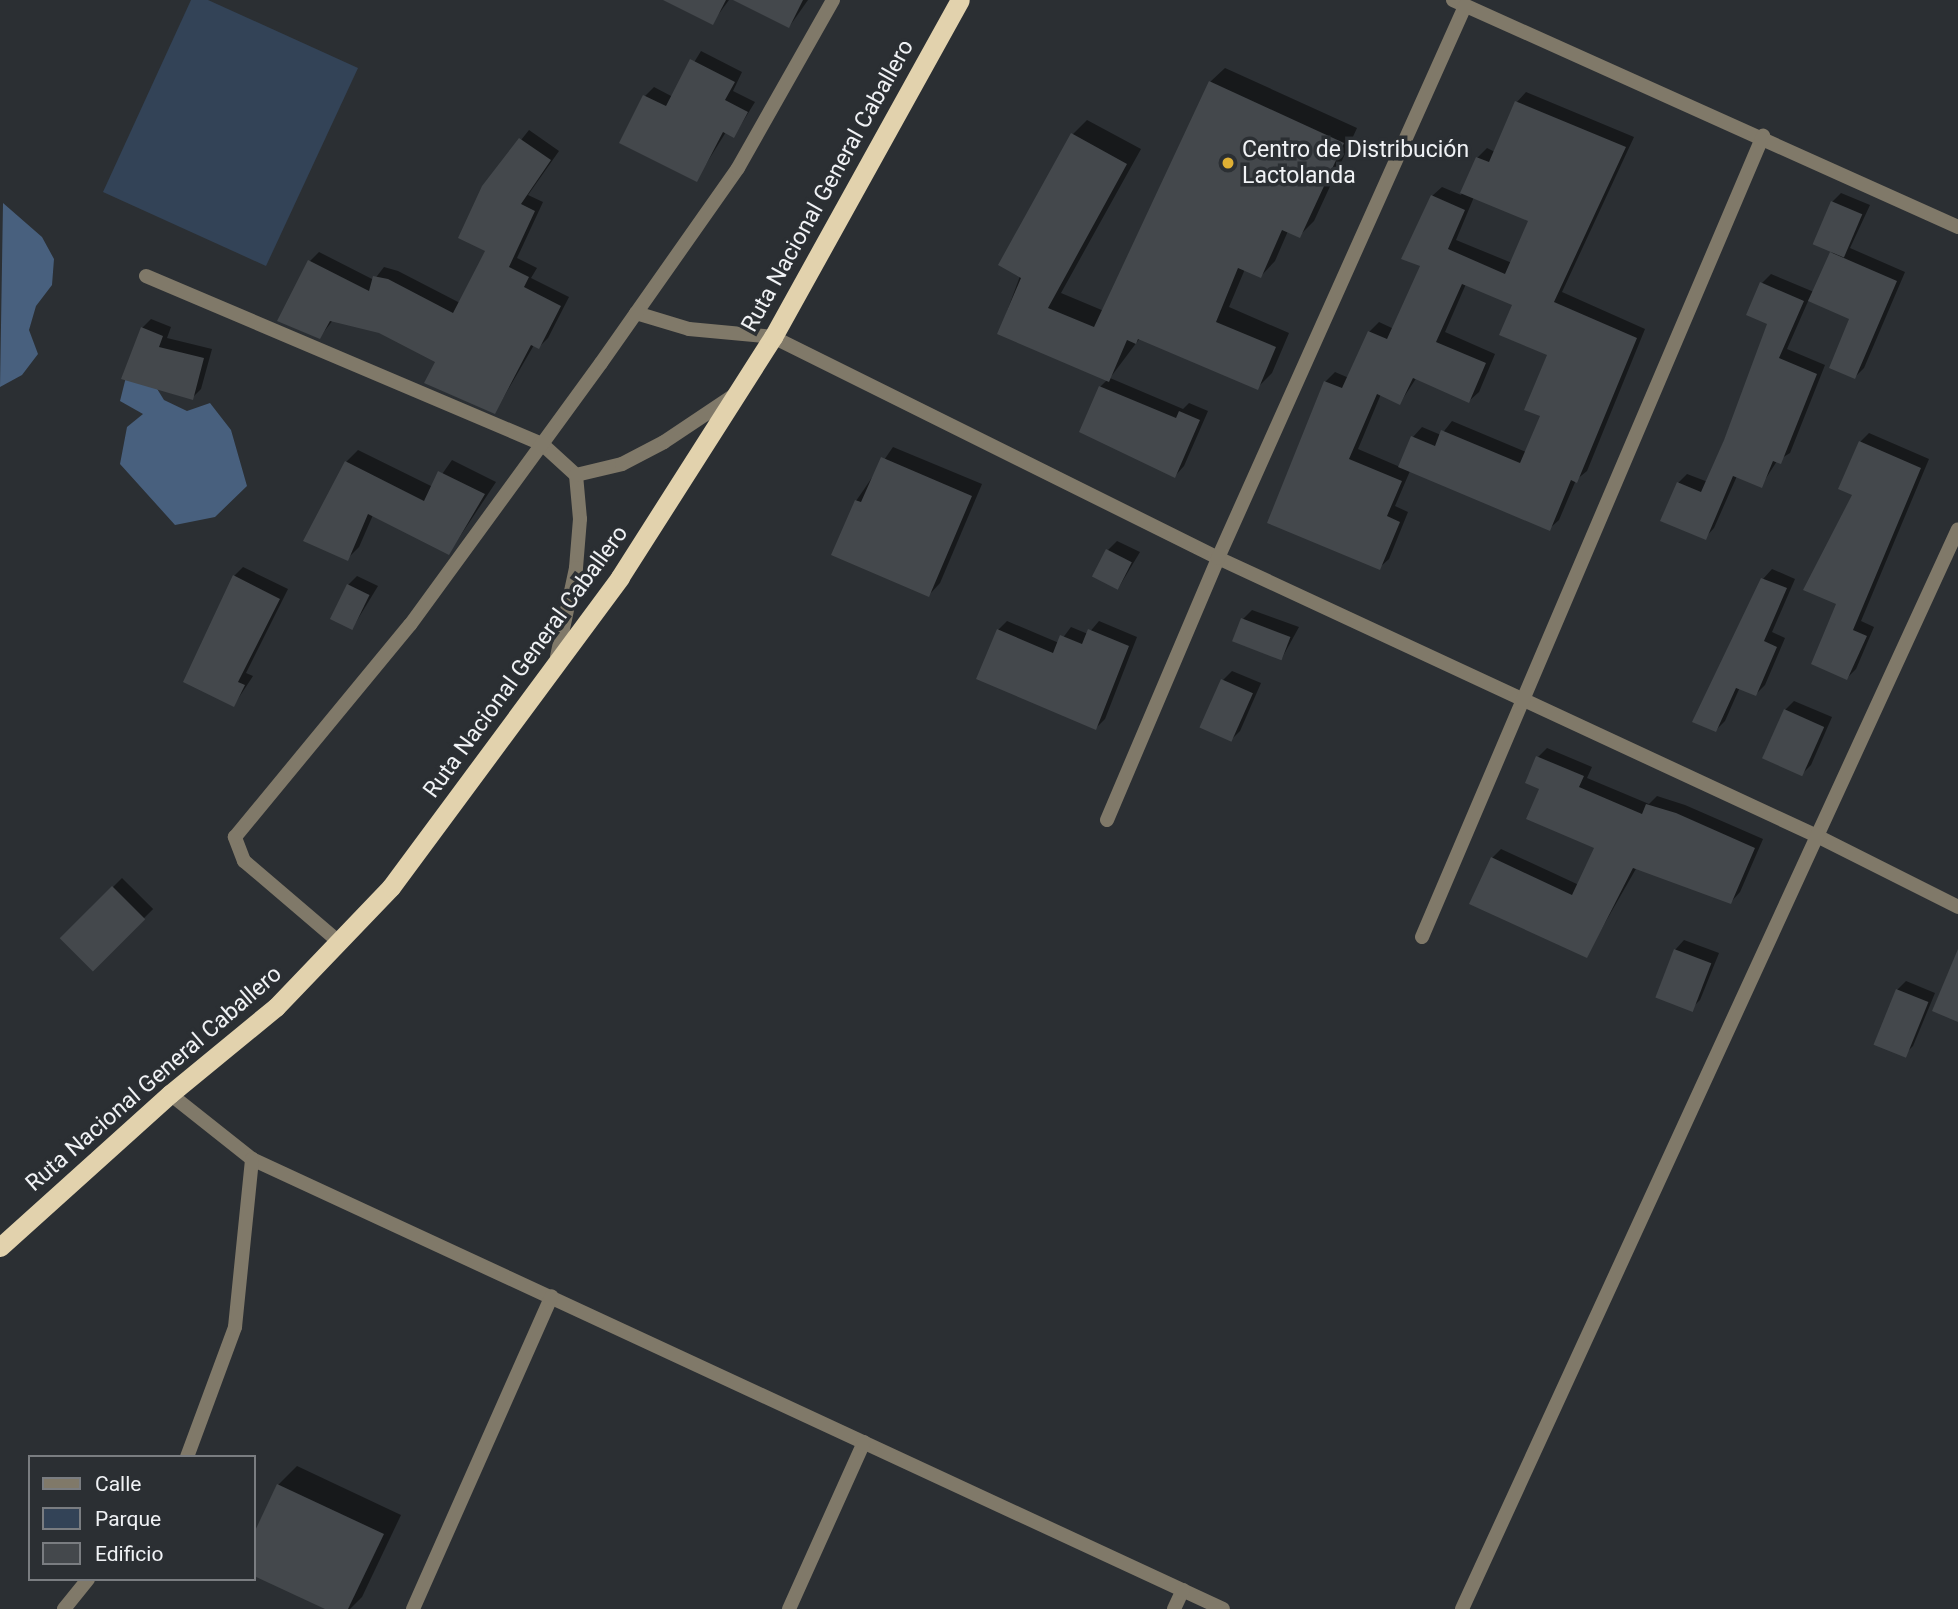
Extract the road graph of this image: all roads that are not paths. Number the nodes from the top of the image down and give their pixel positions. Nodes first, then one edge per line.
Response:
1 (833, 0) edge
2 (960, 0) edge
3 (1459, 3) edge
4 (1763, 136) junction
5 (1958, 227) edge
6 (146, 276) dead end
7 (636, 313) junction
8 (773, 337) junction
9 (737, 393) junction
10 (542, 444) junction
11 (576, 475) junction
12 (1958, 530) edge
13 (1218, 558) junction
14 (554, 672) junction
15 (1526, 701) junction
16 (1107, 820) dead end
17 (1819, 837) junction
18 (1958, 907) edge
19 (1422, 937) dead end
20 (339, 942) junction
21 (170, 1094) junction
22 (253, 1159) junction
23 (0, 1247) edge
24 (552, 1296) junction
25 (864, 1442) junction
26 (188, 1455) edge
27 (86, 1581) edge
28 (1183, 1590) junction
29 (64, 1609) edge
30 (413, 1609) edge
31 (789, 1609) edge
32 (1174, 1609) edge
33 (1223, 1609) edge
34 (1462, 1609) edge

1 - 7 street
2 - 8 highway, Ruta Nacional General Caballero
3 - 4 street
3 - 13 street
4 - 5 street
4 - 15 street
6 - 10 street
7 - 8 street
7 - 10 street
8 - 9 highway, Ruta Nacional General Caballero
8 - 13 street
9 - 11 street
9 - 14 highway, Ruta Nacional General Caballero
10 - 11 street
10 - 20 street
11 - 14 street
12 - 17 street
13 - 15 street
13 - 16 street
14 - 20 highway, Ruta Nacional General Caballero
15 - 17 street
15 - 19 street
17 - 18 street
17 - 34 street
20 - 21 highway, Ruta Nacional General Caballero
21 - 22 street
21 - 23 highway, Ruta Nacional General Caballero
22 - 24 street
22 - 26 street
24 - 25 street
24 - 30 street
25 - 28 street
25 - 31 street
27 - 29 street
28 - 32 street
28 - 33 street

